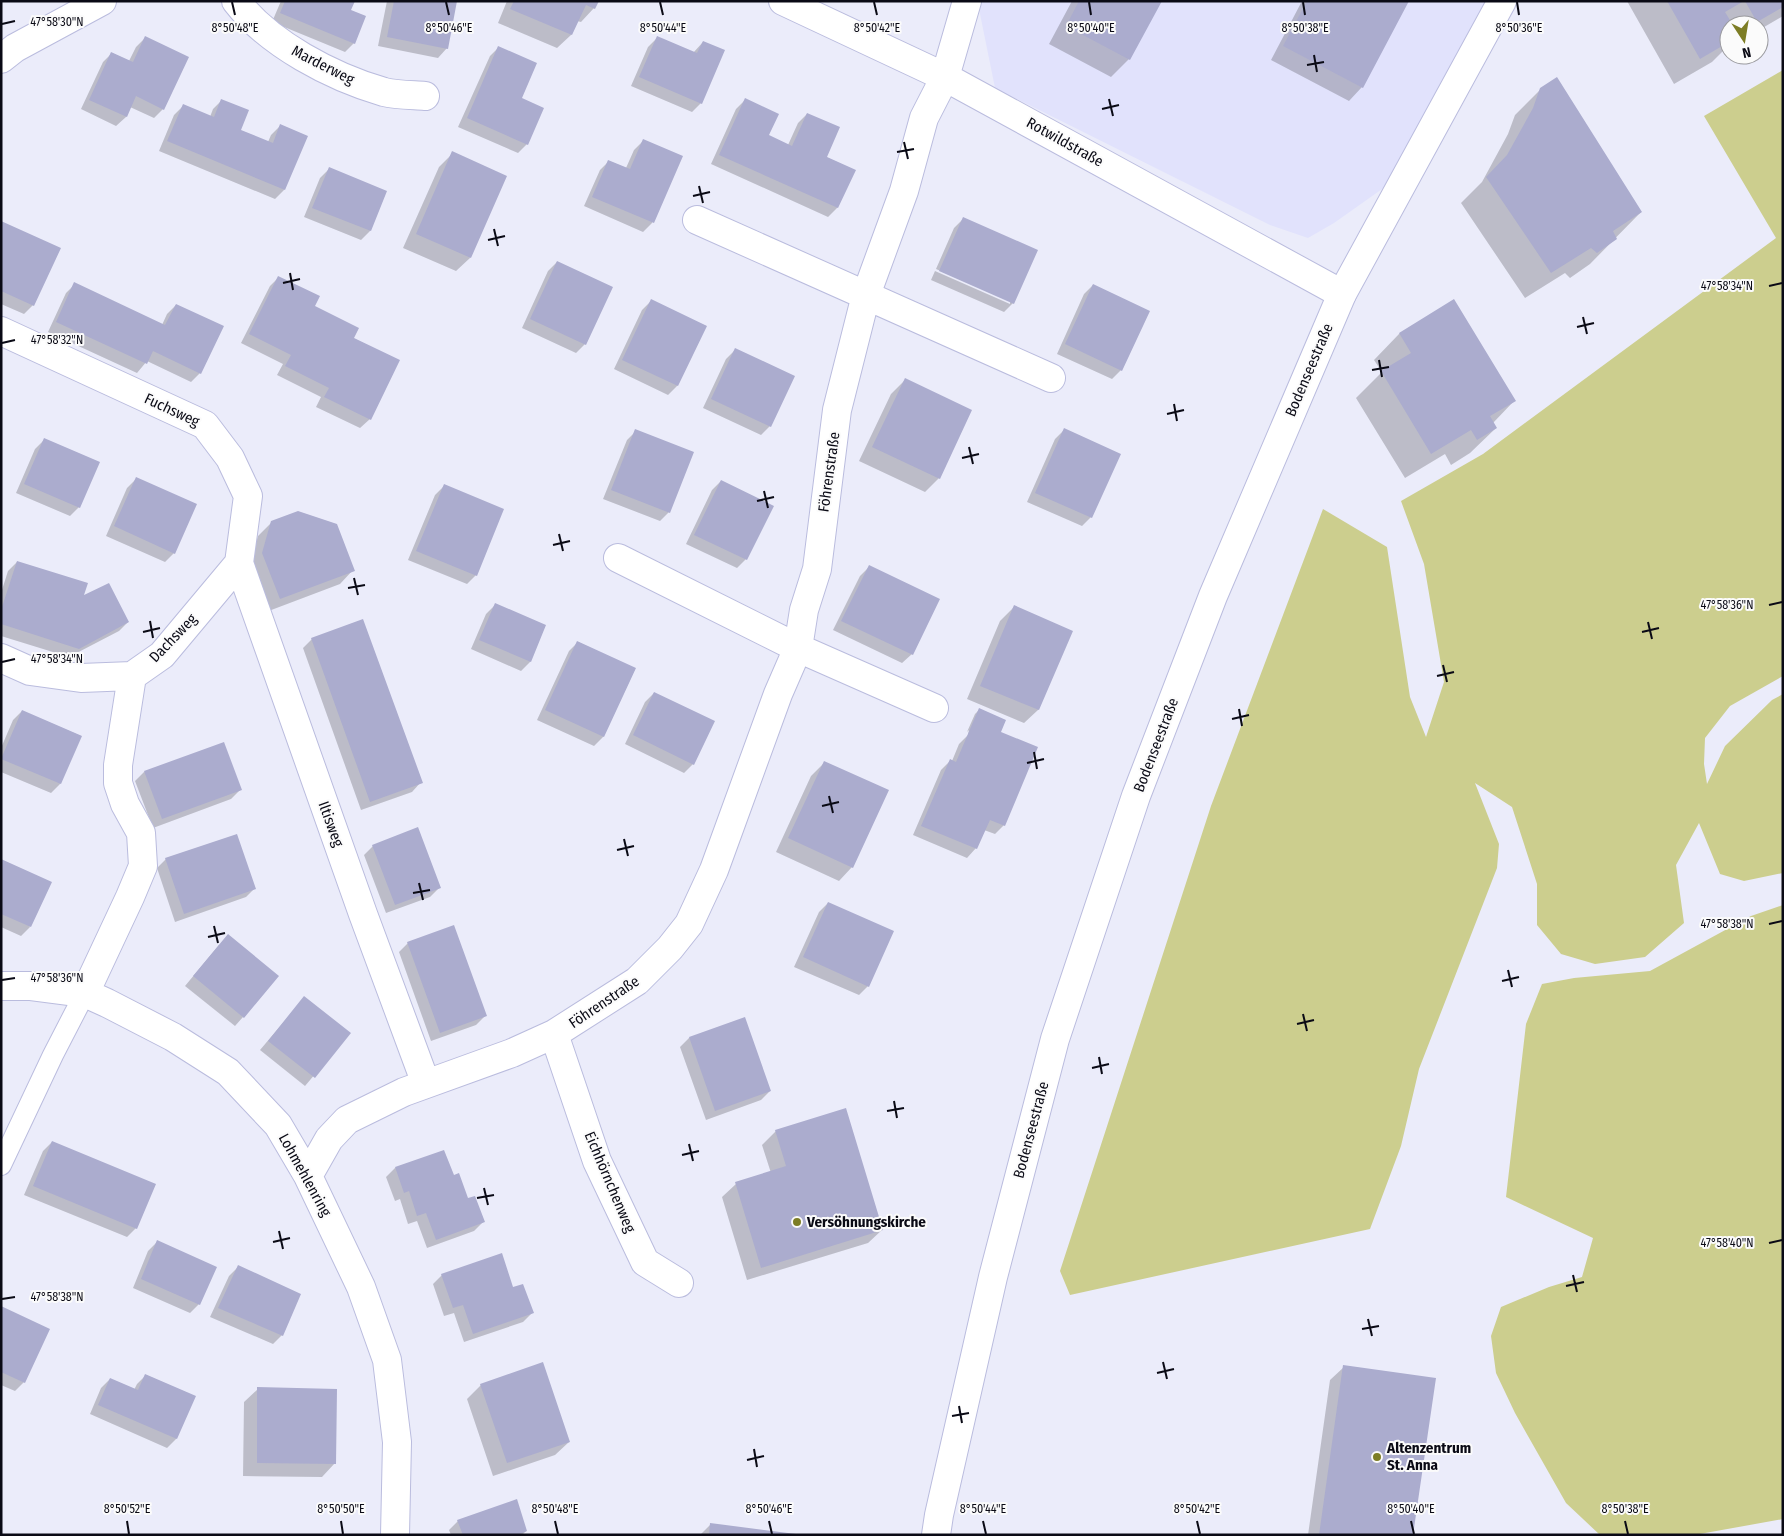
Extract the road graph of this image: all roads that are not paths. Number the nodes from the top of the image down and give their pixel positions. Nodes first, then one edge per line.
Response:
1 (102, 1) edge
2 (236, 1) edge
3 (783, 1) edge
4 (967, 1) edge
5 (1502, 1) edge
6 (1, 58) edge
7 (945, 77) junction
8 (425, 96) dead end
9 (697, 220) dead end
10 (1342, 294) junction
11 (866, 295) junction
12 (1, 332) edge
13 (1051, 378) dead end
14 (618, 558) dead end
15 (239, 563) junction
16 (798, 648) junction
17 (1, 658) edge
18 (132, 676) junction
19 (934, 708) dead end
20 (1, 986) edge
21 (84, 993) junction
22 (554, 1034) junction
23 (426, 1084) junction
24 (1, 1165) edge
25 (308, 1176) junction
26 (679, 1283) dead end
27 (395, 1535) edge
28 (936, 1535) edge

1 - 6 street
2 - 8 street, Marderweg
3 - 7 street, Rotwildstraße
4 - 7 street, Föhrenstraße
5 - 10 street, Bodenseestraße
7 - 10 street, Rotwildstraße
7 - 11 street, Föhrenstraße
9 - 11 street
10 - 28 street, Bodenseestraße
11 - 13 street
11 - 16 street, Föhrenstraße
12 - 15 street, Fuchsweg
14 - 16 street
15 - 18 street, Dachsweg
15 - 23 street, Iltisweg
16 - 19 street
16 - 22 street, Föhrenstraße
17 - 18 street
18 - 21 street
20 - 21 street, Lohmehlenring
21 - 24 lane
21 - 25 street, Lohmehlenring
22 - 23 street, Föhrenstraße
22 - 26 street, Eichhörnchenweg
23 - 25 street, Föhrenstraße
25 - 27 street, Lohmehlenring

